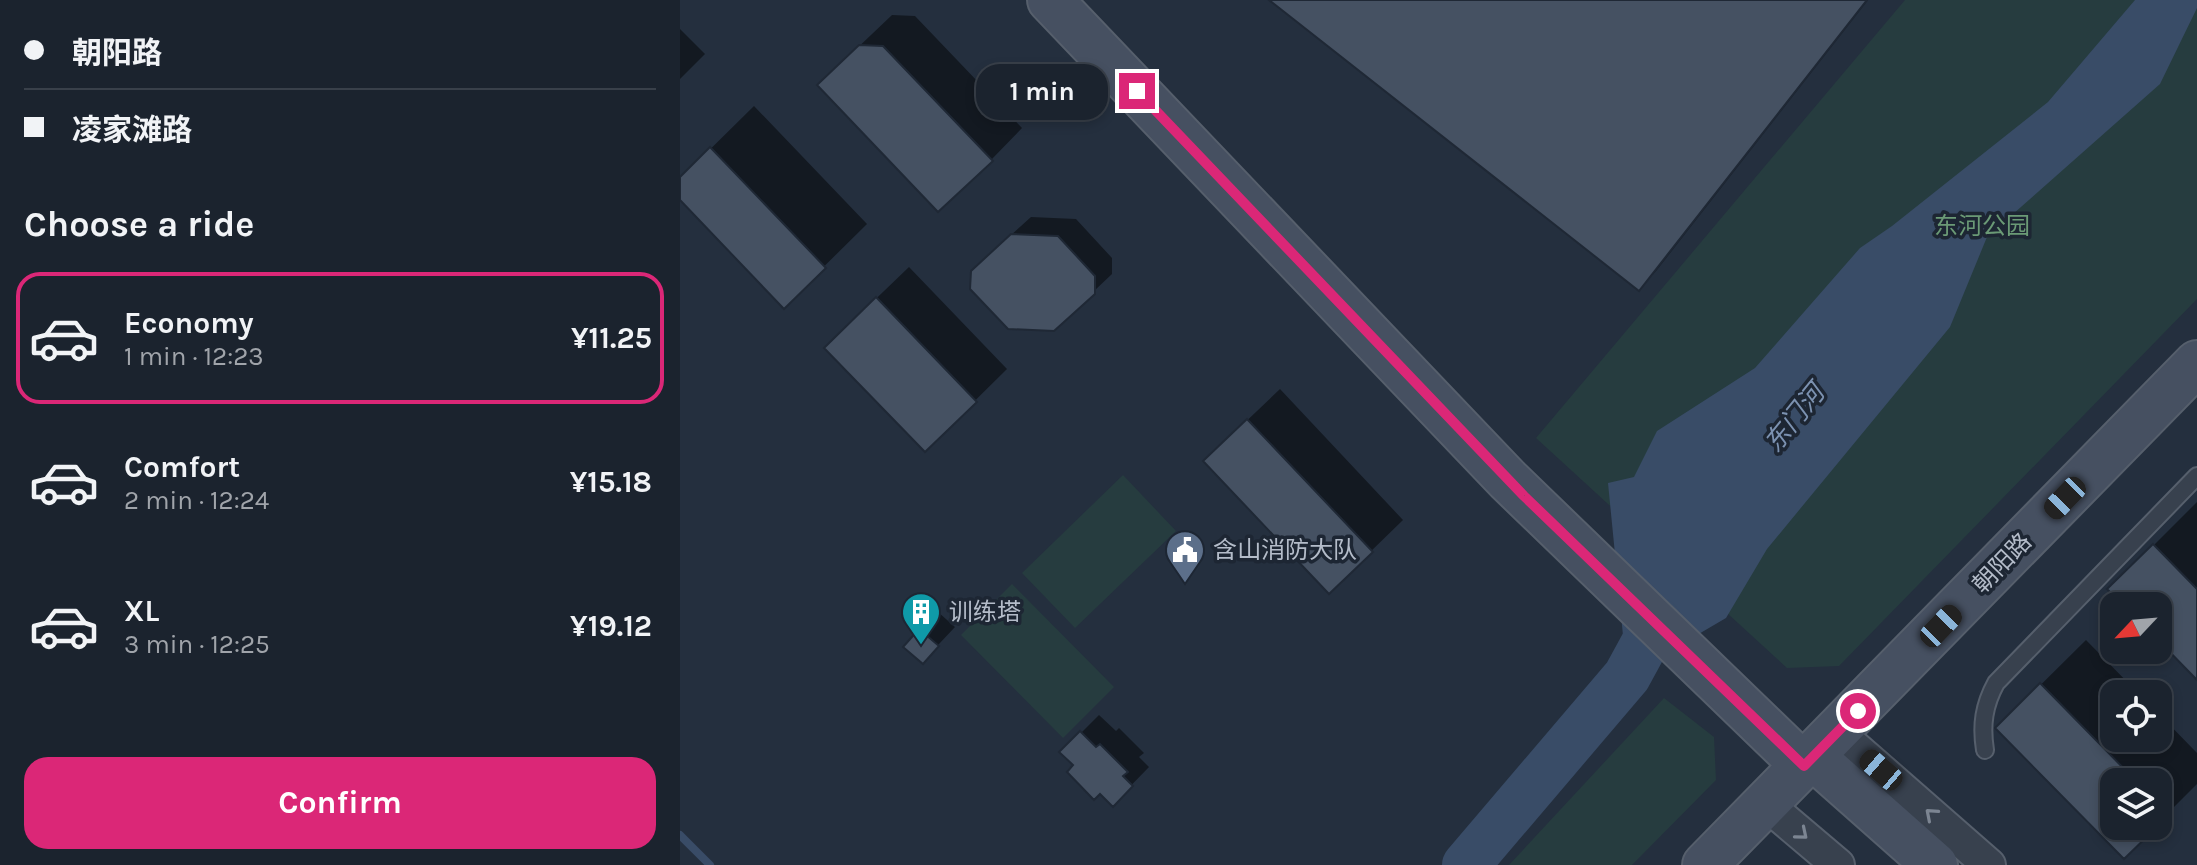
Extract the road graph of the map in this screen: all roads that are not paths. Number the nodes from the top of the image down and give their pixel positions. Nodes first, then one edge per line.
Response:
1 (1050, 0) edge
2 (2197, 363) edge
3 (2197, 476) edge
4 (1985, 750) dead end
5 (1803, 767) junction
6 (1705, 865) edge
7 (1838, 865) edge
8 (1894, 865) edge
9 (1935, 865) edge
10 (1989, 865) edge

1 - 5 main road
2 - 5 main road, 朝阳路
3 - 4 lane
5 - 6 main road, 朝阳路
5 -> 7 street
5 - 8 main road
5 - 9 main road
10 -> 5 street

